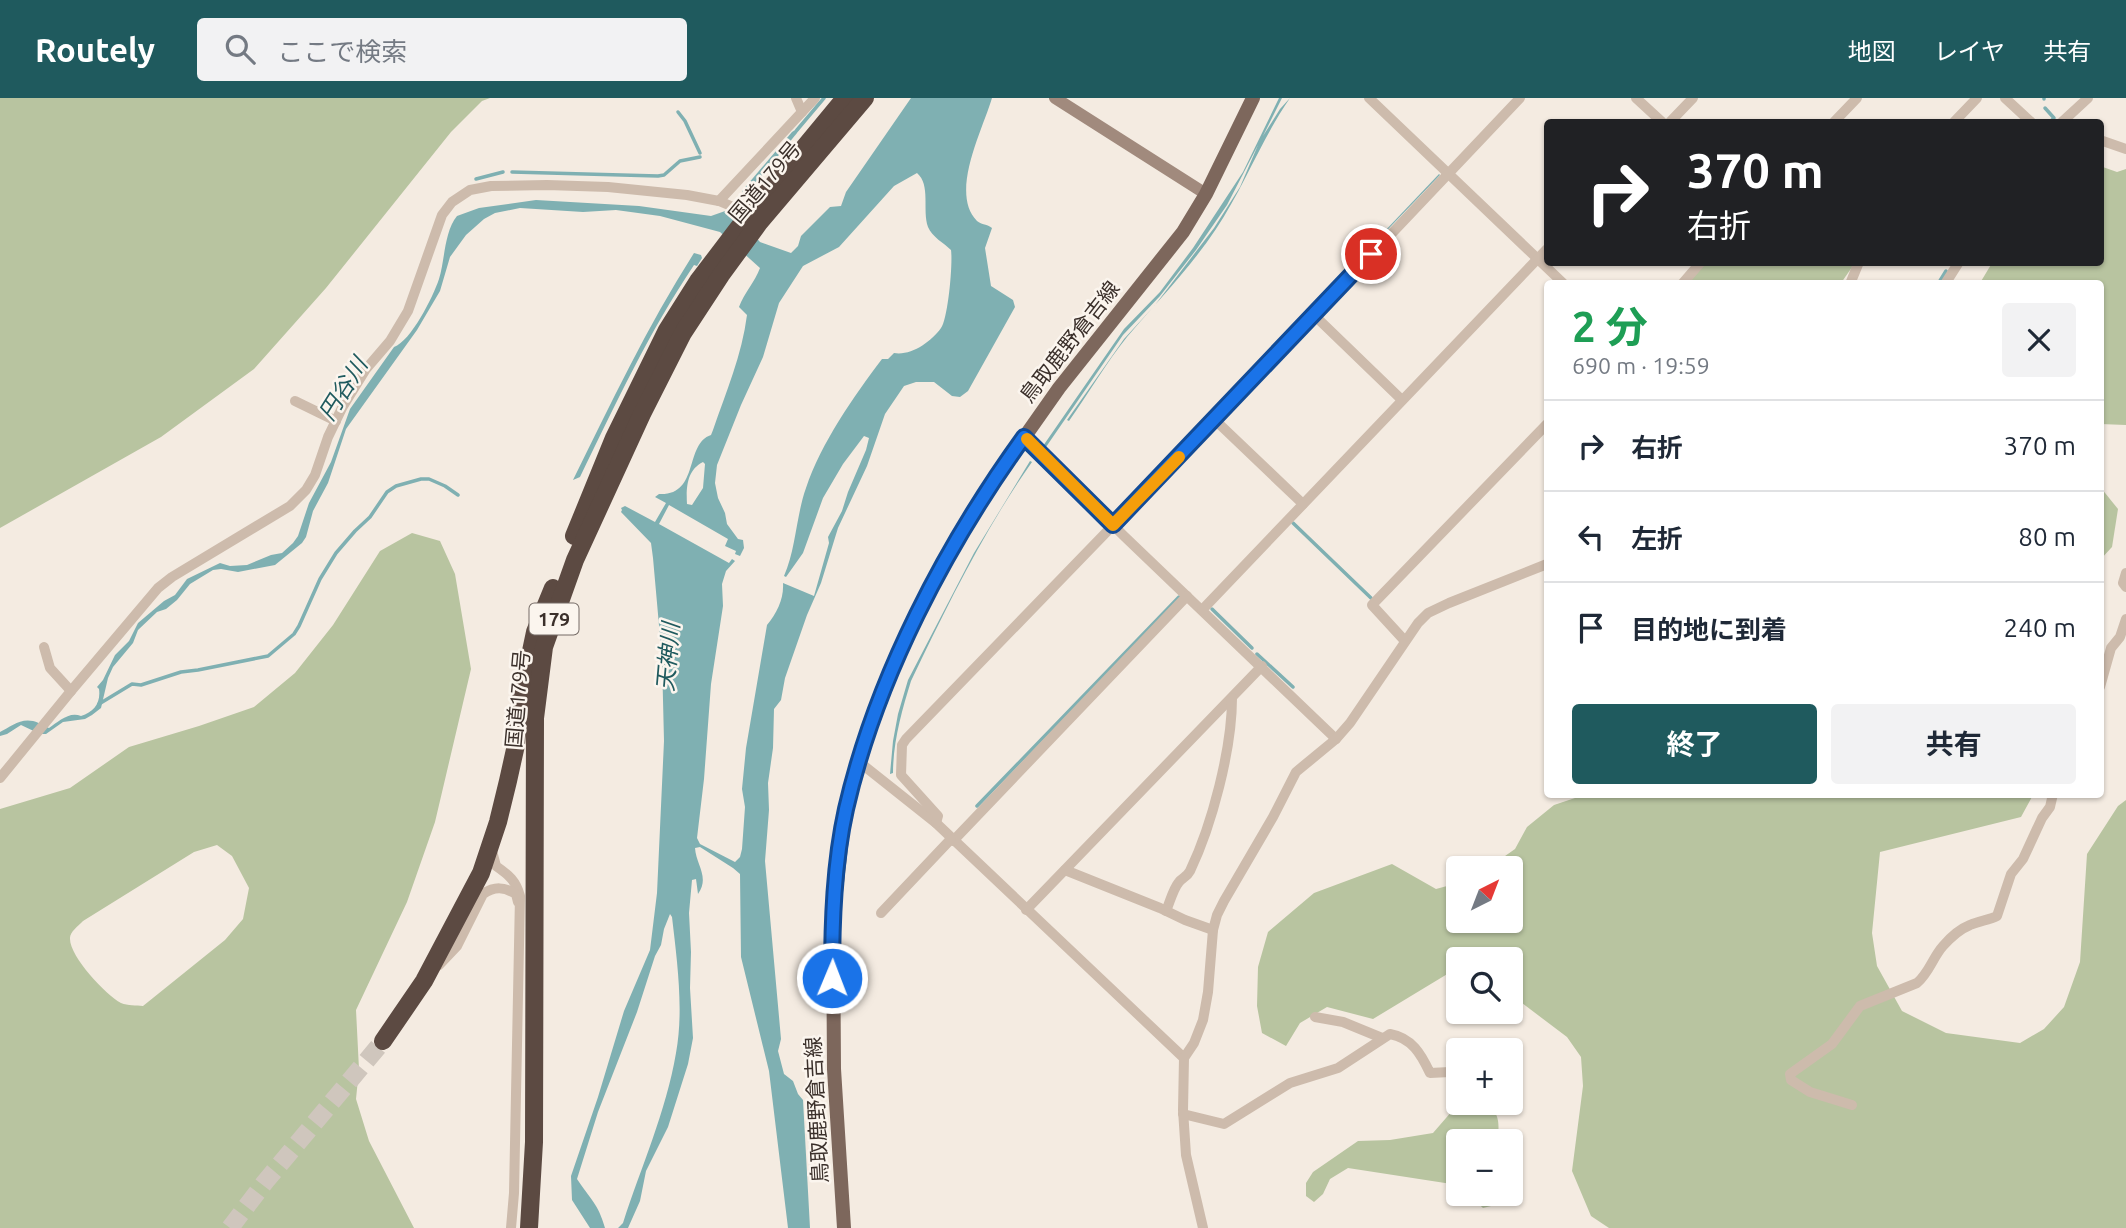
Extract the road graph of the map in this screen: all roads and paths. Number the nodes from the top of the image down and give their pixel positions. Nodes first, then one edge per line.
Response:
1 (796, 98) edge
2 (815, 98) edge
3 (845, 98) edge
4 (865, 98) edge
5 (1055, 98) edge
6 (1253, 98) edge
7 (1369, 98) edge
8 (1520, 98) edge
9 (1636, 98) edge
10 (1693, 98) edge
11 (1857, 98) edge
12 (1978, 98) edge
13 (2005, 98) edge
14 (2088, 98) edge
15 (802, 112) junction
16 (1659, 119) edge
17 (1673, 119) edge
18 (1836, 119) edge
19 (1957, 119) edge
20 (2028, 119) edge
21 (2066, 119) edge
22 (2104, 141) edge
23 (2126, 149) edge
24 (1448, 174) junction
25 (1206, 194) junction
26 (719, 201) junction
27 (754, 218) junction
28 (1544, 252) edge
29 (1538, 258) junction
30 (1544, 264) edge
31 (1546, 266) edge
32 (1698, 266) edge
33 (1560, 280) edge
34 (1685, 280) edge
35 (1314, 315) junction
36 (1402, 400) junction
37 (295, 401) dead end
38 (1215, 420) junction
39 (336, 421) junction
40 (1544, 427) edge
41 (1024, 437) junction
42 (1303, 504) junction
43 (1113, 525) junction
44 (1544, 565) edge
45 (2126, 573) edge
46 (2126, 587) edge
47 (1187, 596) junction
48 (1202, 610) junction
49 (2126, 619) edge
50 (1405, 640) junction
51 (44, 646) dead end
52 (1262, 666) junction
53 (2104, 673) edge
54 (71, 691) junction
55 (1232, 698) junction
56 (1336, 739) junction
57 (858, 761) junction
58 (0, 778) edge
59 (2052, 798) edge
60 (936, 823) junction
61 (952, 840) junction
62 (492, 845) junction
63 (1065, 870) junction
64 (520, 909) junction
65 (1026, 910) junction
66 (1166, 911) junction
67 (881, 913) dead end
68 (1213, 930) junction
69 (424, 981) junction
70 (1315, 1017) dead end
71 (1382, 1038) junction
72 (383, 1041) tunnel mouth
73 (1184, 1058) junction
74 (1446, 1072) edge
75 (1852, 1105) dead end
76 (1183, 1114) junction
77 (511, 1228) edge
78 (529, 1228) edge
79 (844, 1228) edge
80 (1203, 1228) edge

1 - 15 street
2 - 15 street
3 - 27 highway, 国道179号 / 179
4 - 27 highway, 国道179号 / 179
5 - 25 street
6 - 25 main road, 鳥取鹿野倉吉線
7 - 24 street
8 - 24 street
9 - 16 street
10 - 17 street
11 - 18 street
12 - 19 street
13 - 20 street
14 - 21 street
15 - 26 street
22 - 23 street
24 - 29 street
24 - 35 street
25 - 41 main road, 鳥取鹿野倉吉線
26 - 27 street
26 - 39 street
27 - 62 highway, 国道179号 / 179
27 - 78 highway, 国道179号 / 179
28 - 29 street
29 - 30 street
29 - 36 street
31 - 33 street
32 - 34 street
35 - 36 street
35 - 38 street
36 - 42 street
37 - 39 street
38 - 42 street
38 - 43 street
39 - 54 street
40 - 50 street
41 - 43 street
41 - 57 main road, 鳥取鹿野倉吉線
42 - 48 street
43 - 47 street
43 - 60 street
44 - 50 street
45 - 46 street
47 - 48 street
47 - 61 street
48 - 52 street
49 - 53 street
50 - 56 street
51 - 54 street
52 - 55 street
52 - 56 street
54 - 58 street
55 - 63 street
55 - 66 street
56 - 68 street
57 - 60 street
57 - 79 main road, 鳥取鹿野倉吉線
59 - 75 street
60 - 61 street
61 - 65 street
61 - 67 street
62 - 64 street
62 - 69 highway, 国道179号 / 179
63 - 65 street
63 - 66 street
64 - 69 street
64 - 77 street
65 - 73 street
66 - 68 street
68 - 73 street
69 - 72 highway, 国道179号 / 179
70 - 71 street
71 - 74 street
71 - 76 street
73 - 76 street
76 - 80 street

